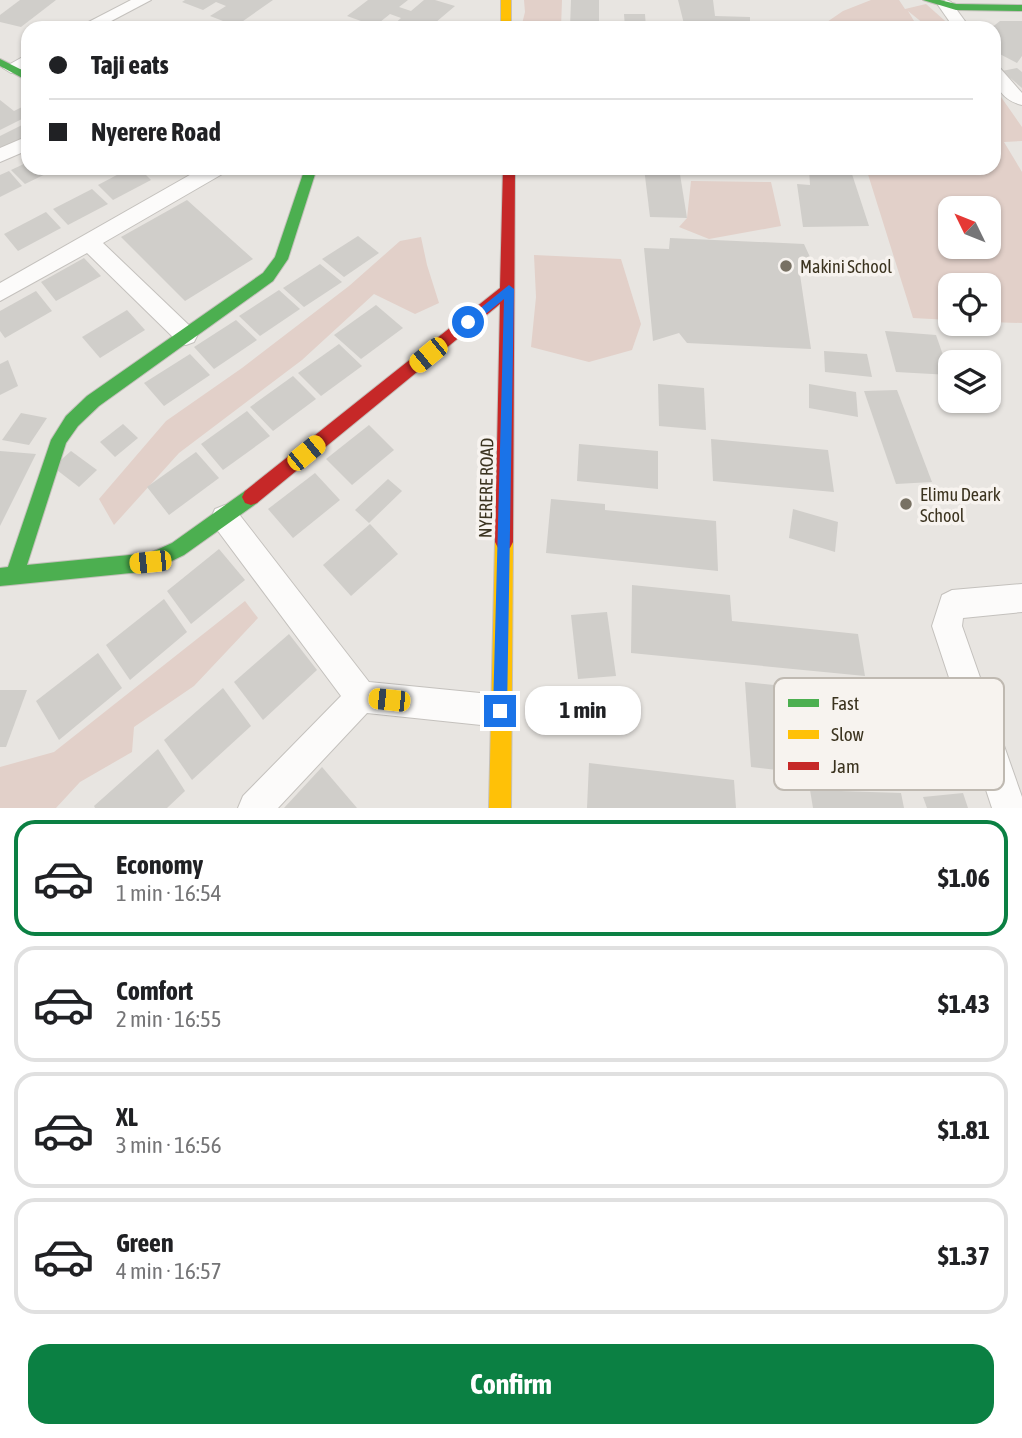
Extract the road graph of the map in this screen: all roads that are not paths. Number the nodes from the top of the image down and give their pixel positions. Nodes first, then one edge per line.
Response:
1 (143, 0) edge
2 (506, 0) edge
3 (928, 0) edge
4 (946, 5) junction
5 (1022, 8) edge
6 (100, 21) edge
7 (506, 21) edge
8 (957, 21) edge
9 (5, 65) edge
10 (21, 74) edge
11 (1001, 81) edge
12 (1022, 100) edge
13 (21, 146) edge
14 (0, 156) edge
15 (205, 175) edge
16 (309, 175) edge
17 (509, 175) edge
18 (89, 242) junction
19 (509, 289) junction
20 (0, 293) edge
21 (186, 336) junction
22 (225, 519) junction
23 (7, 577) edge
24 (1022, 598) edge
25 (965, 678) edge
26 (361, 697) junction
27 (500, 711) junction
28 (1003, 790) edge
29 (255, 808) edge
30 (500, 808) edge
31 (1009, 808) edge

1 - 6 street
2 - 7 street
3 - 4 street
4 - 5 street
4 - 8 street
9 - 10 street
11 - 12 street
13 - 14 street
15 - 18 street
16 - 21 street
17 - 19 street, NYERERE ROAD
18 - 20 street
18 - 21 street
19 - 22 street
19 - 27 street, NYERERE ROAD
21 - 23 street
22 - 23 street
22 - 26 street
24 - 25 street
26 - 27 street
26 - 29 street
27 - 30 street, NYERERE ROAD
28 - 31 street

